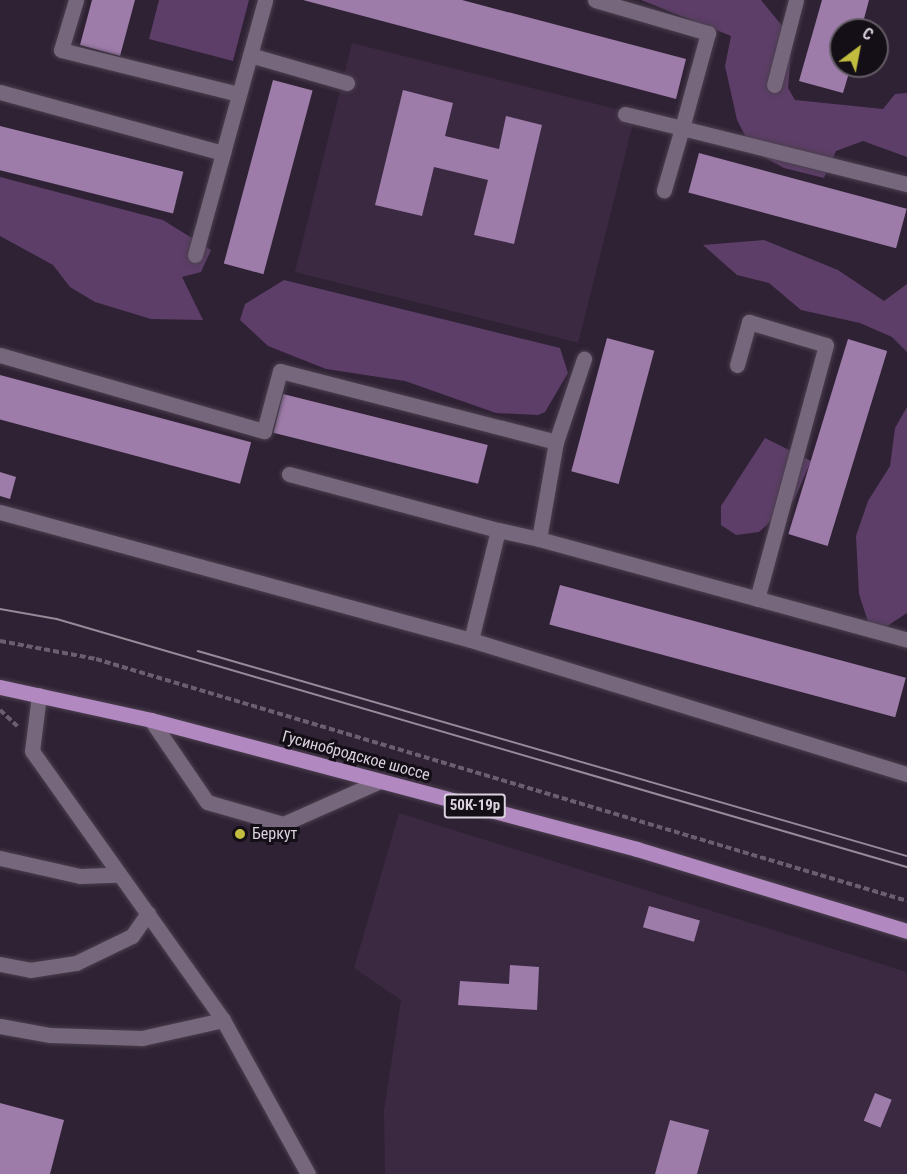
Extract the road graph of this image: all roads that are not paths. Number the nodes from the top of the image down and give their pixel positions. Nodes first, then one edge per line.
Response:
1 (76, 0) edge
2 (265, 0) edge
3 (594, 0) edge
4 (796, 0) edge
5 (250, 55) junction
6 (347, 83) dead end
7 (774, 85) dead end
8 (0, 92) edge
9 (239, 94) junction
10 (625, 114) dead end
11 (682, 128) junction
12 (223, 153) junction
13 (907, 184) edge
14 (664, 190) dead end
15 (195, 255) dead end
16 (0, 355) edge
17 (585, 359) dead end
18 (737, 365) dead end
19 (556, 442) junction
20 (289, 474) dead end
21 (0, 512) edge
22 (498, 530) junction
23 (539, 539) junction
24 (757, 599) junction
25 (471, 640) junction
26 (907, 640) edge
27 (0, 687) edge
28 (39, 695) junction
29 (151, 720) junction
30 (907, 774) edge
31 (380, 781) junction
32 (0, 858) edge
33 (116, 875) junction
34 (148, 913) junction
35 (907, 931) edge
36 (0, 964) edge
37 (223, 1020) junction
38 (0, 1026) edge
39 (308, 1174) edge

1 - 9 lane
2 - 5 lane
3 - 11 lane
4 - 7 lane
5 - 6 lane
5 - 9 lane
8 - 12 lane
9 - 12 lane
10 - 11 lane
11 - 13 lane
11 - 14 lane
12 - 15 lane
16 - 19 lane
17 - 19 lane
18 - 24 lane
19 - 23 lane
20 - 22 lane
21 - 25 lane
22 - 23 lane
22 - 25 lane
23 - 24 lane
24 - 26 lane
25 - 30 lane
27 - 28 main road, Гусинобродское шоссе / 50К-19р
28 - 29 main road, Гусинобродское шоссе / 50К-19р
28 - 33 lane
29 - 31 main road, Гусинобродское шоссе / 50К-19р
29 - 31 lane
31 - 35 main road, Гусинобродское шоссе / 50К-19р
32 - 33 lane
33 - 34 lane
34 - 36 lane
34 - 37 lane
37 - 38 lane
37 - 39 lane

